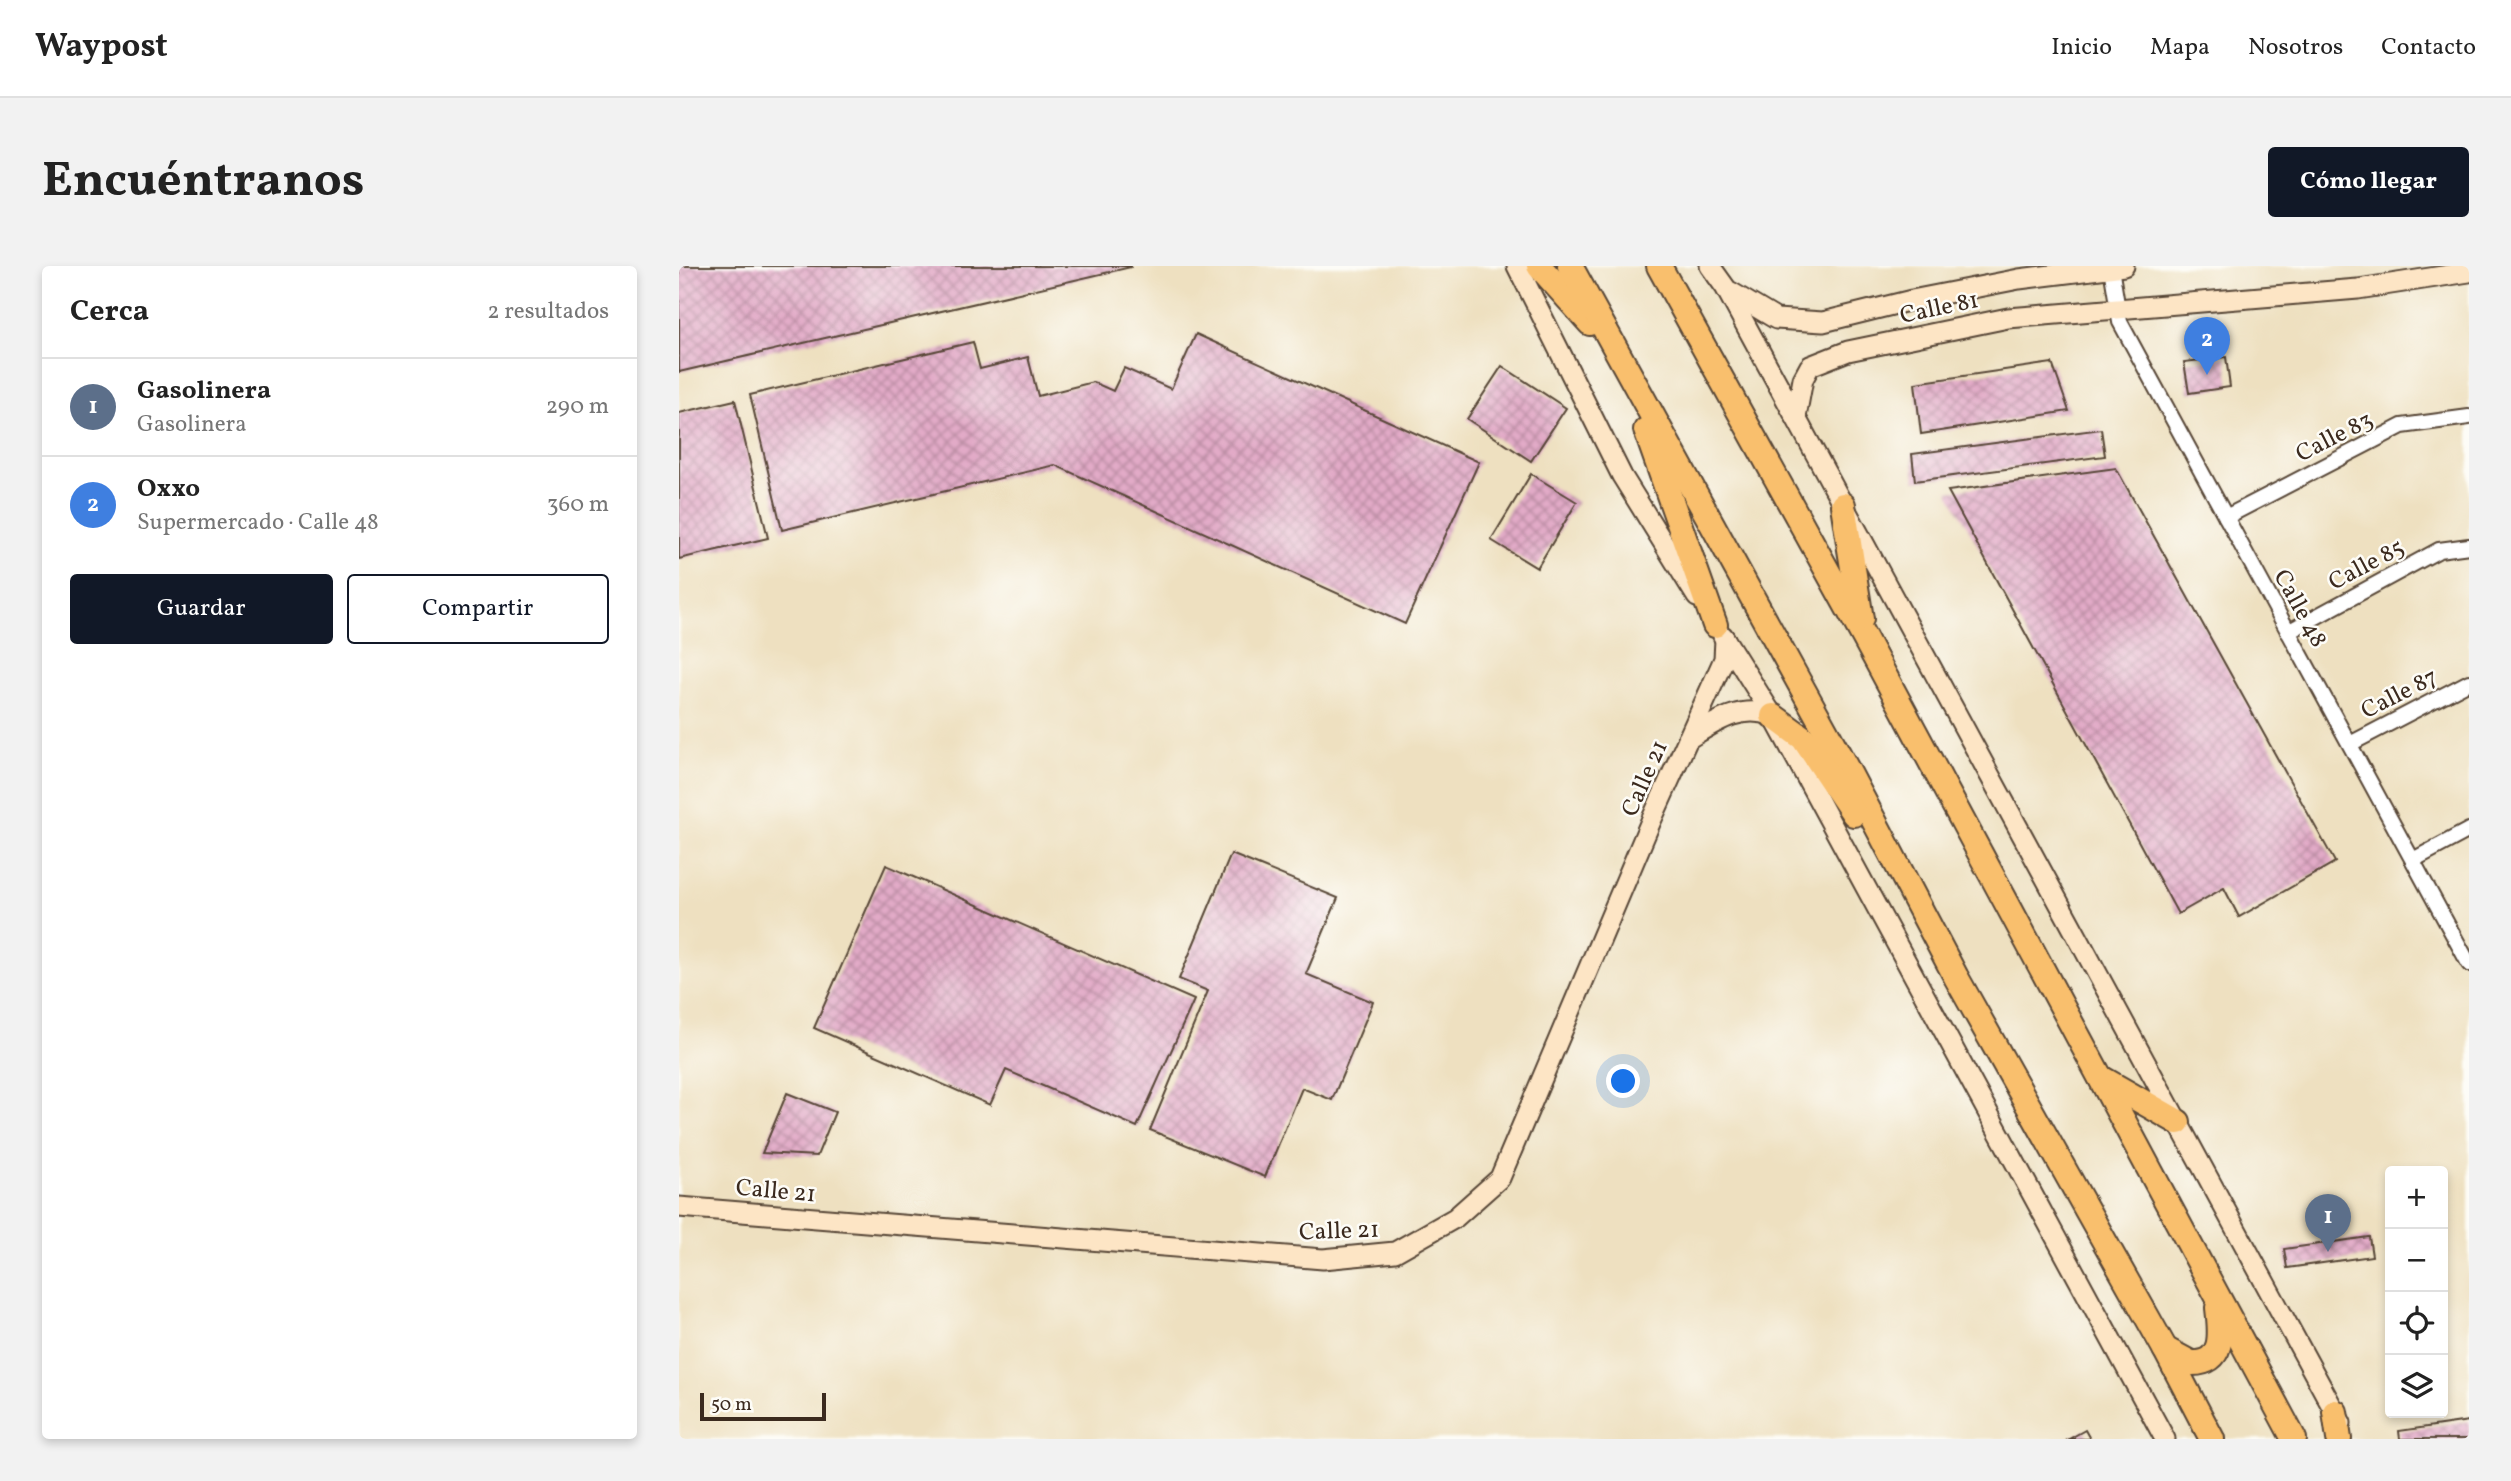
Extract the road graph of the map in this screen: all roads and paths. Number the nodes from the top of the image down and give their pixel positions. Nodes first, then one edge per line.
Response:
1 (1517, 266) edge
2 (1539, 266) edge
3 (1570, 266) edge
4 (1659, 266) edge
5 (1710, 266) edge
6 (2117, 267) edge
7 (2469, 272) edge
8 (2019, 273) edge
9 (1725, 287) junction
10 (2118, 309) junction
11 (1620, 358) junction
12 (1796, 417) junction
13 (2469, 417) edge
14 (1843, 505) junction
15 (2226, 517) junction
16 (2469, 546) edge
17 (1720, 632) junction
18 (2288, 632) junction
19 (1864, 637) junction
20 (2469, 682) edge
21 (1773, 716) junction
22 (1688, 739) junction
23 (2350, 744) junction
24 (2469, 830) edge
25 (1885, 843) junction
26 (2413, 860) junction
27 (2469, 964) edge
28 (2101, 1077) junction
29 (2178, 1122) junction
30 (679, 1207) edge
31 (2217, 1299) junction
32 (2165, 1349) junction
33 (2335, 1412) junction
34 (2165, 1439) edge
35 (2212, 1439) edge
36 (2294, 1439) edge
37 (2339, 1439) edge
38 (2350, 1439) edge

1 - 17 main road
2 - 11 highway
3 - 11 highway
4 - 19 highway
5 - 9 main road
6 - 8 main road, Calle 81
6 - 10 street, Calle 48
7 - 10 main road, Calle 81
8 - 9 main road, Calle 81
9 - 12 main road
10 - 12 main road, Calle 81
10 - 15 street, Calle 48
11 - 17 highway
11 - 25 highway
12 - 14 main road
13 - 15 street, Calle 83
14 - 19 highway
14 - 29 main road
15 - 18 street, Calle 48
16 - 18 street, Calle 85
17 - 21 main road
17 - 22 main road, Calle 21
18 - 23 street, Calle 48
19 - 28 highway
20 - 23 street, Calle 87
21 - 22 main road, Calle 21
21 - 25 highway
21 - 34 main road
22 - 30 main road, Calle 21
23 - 26 street, Calle 48
24 - 26 street
25 - 32 highway
26 - 27 street, Calle 48
28 - 29 highway
28 - 31 highway
29 - 33 main road
31 - 32 highway
31 - 36 highway
32 - 35 highway
33 - 37 highway
33 - 38 main road

